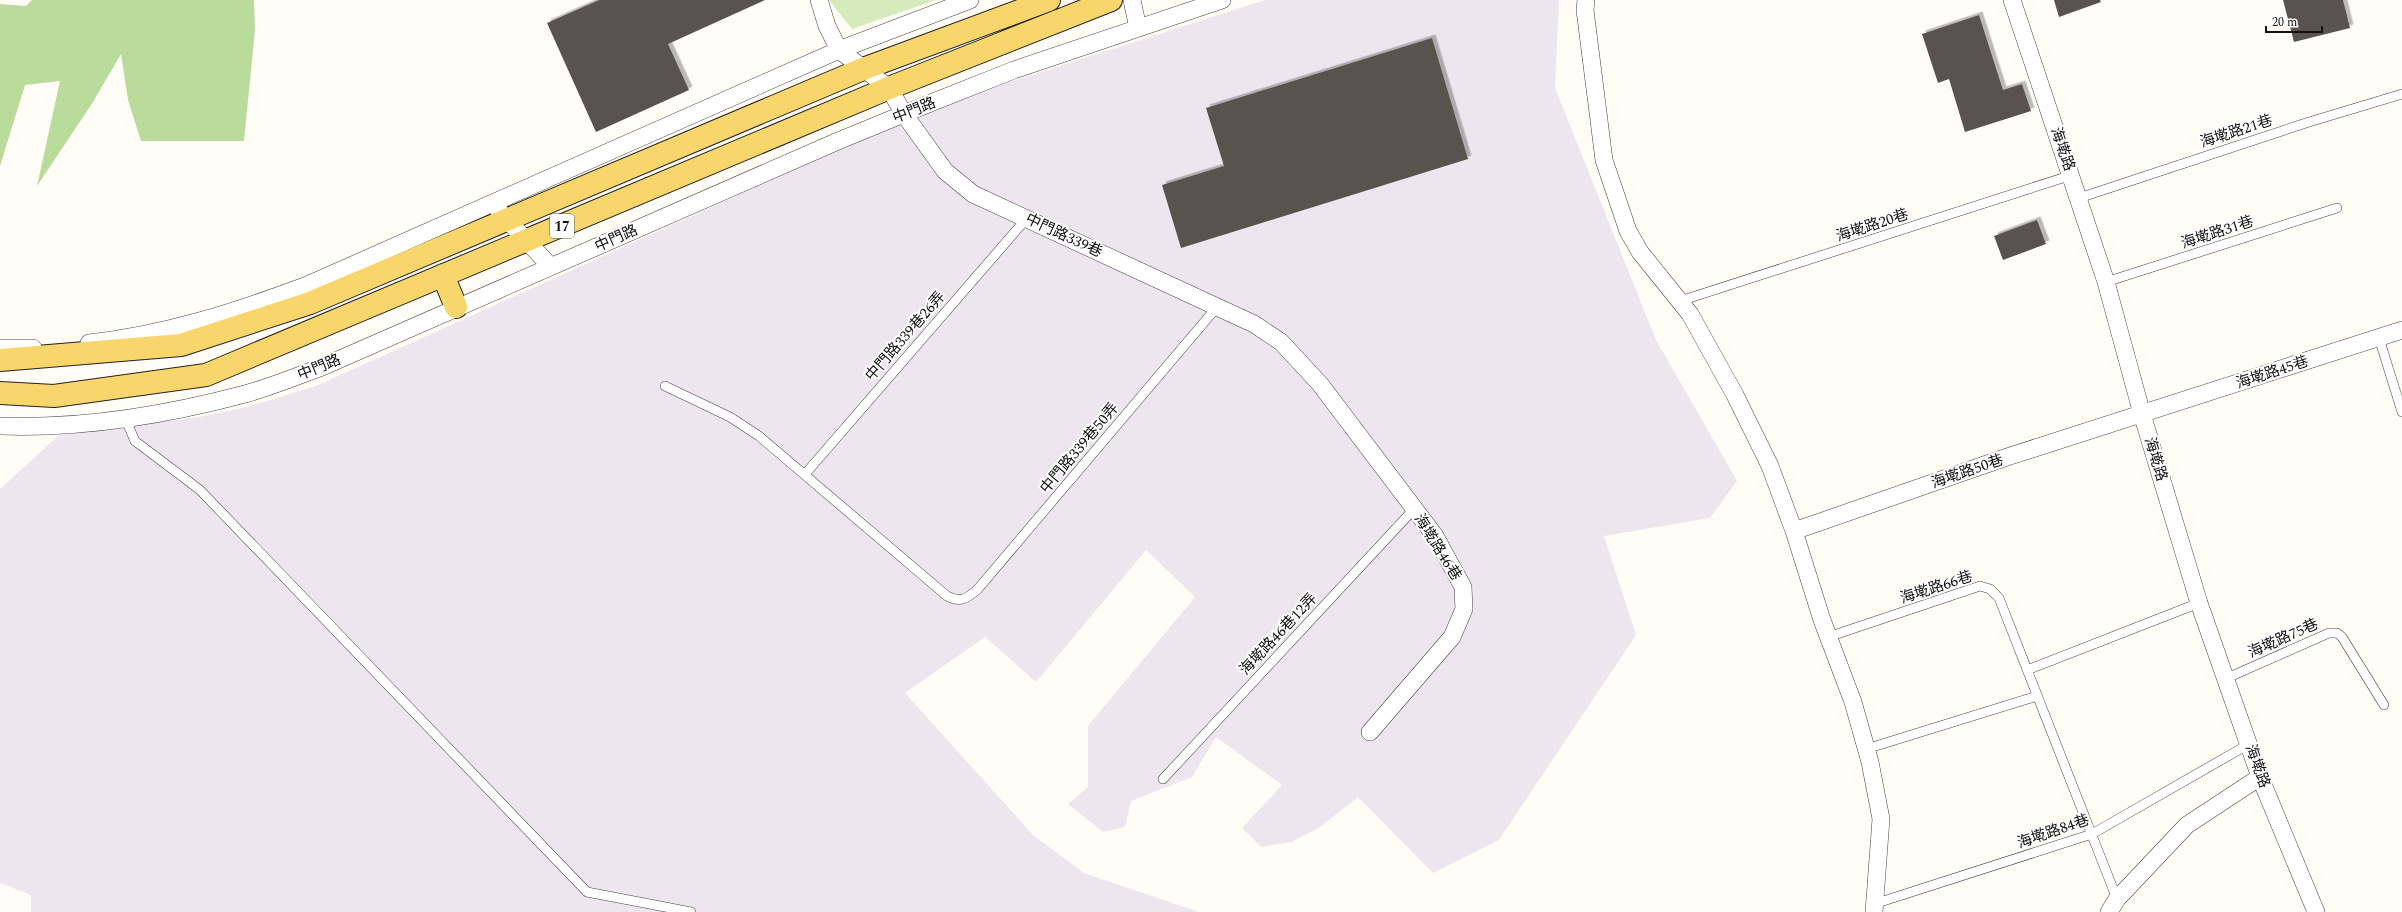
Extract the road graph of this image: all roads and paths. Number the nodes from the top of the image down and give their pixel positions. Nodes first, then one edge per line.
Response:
1 (819, 0) edge
2 (970, 0) edge
3 (1049, 0) edge
4 (1111, 0) edge
5 (1132, 0) edge
6 (1222, 0) edge
7 (1586, 0) edge
8 (2012, 0) edge
9 (1138, 28) junction
10 (838, 50) junction
11 (863, 69) junction
12 (889, 88) junction
13 (2402, 94) edge
14 (904, 114) junction
15 (2072, 176) junction
16 (2079, 198) junction
17 (491, 204) junction
18 (2337, 208) dead end
19 (1027, 218) junction
20 (508, 220) junction
21 (527, 240) junction
22 (550, 266) junction
23 (443, 275) junction
24 (2106, 282) junction
25 (1680, 301) junction
26 (456, 307) junction
27 (1217, 307) junction
28 (2402, 330) edge
29 (2379, 338) junction
30 (0, 348) edge
31 (0, 360) edge
32 (1320, 384) joint
33 (665, 386) dead end
34 (0, 393) edge
35 (2402, 412) edge
36 (2142, 414) junction
37 (125, 418) junction
38 (0, 426) edge
39 (806, 473) junction
40 (1414, 508) junction
41 (1794, 532) junction
42 (2199, 603) junction
43 (1828, 637) junction
44 (2027, 670) junction
45 (2227, 678) junction
46 (2037, 696) junction
47 (2384, 705) dead end
48 (1370, 732) dead end
49 (2249, 744) junction
50 (1866, 749) junction
51 (2260, 777) junction
52 (1163, 779) dead end
53 (2092, 834) junction
54 (2113, 906) edge
55 (1874, 908) edge
56 (691, 912) edge
57 (2316, 912) edge

1 - 10 street
2 - 10 street
3 - 11 main road, 17
4 - 12 main road, 中門路 / 17
5 - 9 street
6 - 9 street, 中門路
7 - 25 street
8 - 15 street, 海墘路
9 - 14 street, 中門路
10 - 11 street, 中門路339巷
10 - 17 street
11 - 12 street, 中門路339巷
11 - 20 main road, 17
12 - 14 street, 中門路339巷
12 - 21 main road, 中門路 / 17
13 - 16 lane, 海墘路21巷
14 - 19 street, 中門路339巷
14 - 22 street, 中門路
15 - 16 street, 海墘路
15 - 25 lane, 海墘路20巷
16 - 24 street, 海墘路
17 - 20 street
17 - 30 street
18 - 24 lane, 海墘路31巷
19 - 27 street, 中門路339巷
19 - 39 lane, 中門路339巷26弄
20 - 21 street
20 - 31 main road, 17
21 - 22 street
21 - 23 main road, 中門路 / 17
22 - 26 street, 中門路
23 - 26 main road
23 - 34 main road, 中門路 / 17
24 - 36 street, 海墘路
25 - 41 street
26 - 37 street, 中門路
27 - 32 street, 中門路339巷
27 - 39 lane, 中門路339巷50弄
28 - 29 street, 海墘路45巷
29 - 35 lane
29 - 36 street, 海墘路45巷
32 - 40 street, 海墘路46巷
33 - 39 lane
36 - 41 street, 海墘路50巷
36 - 42 street, 海墘路
37 - 38 street, 中門路
37 - 56 lane
40 - 48 street, 海墘路46巷
40 - 52 lane, 海墘路46巷12弄
41 - 43 street
42 - 44 lane
42 - 45 street, 海墘路
43 - 44 lane, 海墘路66巷
43 - 50 street
44 - 46 lane, 海墘路66巷
45 - 47 lane, 海墘路75巷
45 - 49 street, 海墘路
46 - 50 lane
46 - 53 lane, 海墘路66巷
49 - 51 street, 海墘路
49 - 53 lane, 海墘路84巷
50 - 55 street
51 - 54 street
51 - 57 street, 海墘路
53 - 54 lane, 海墘路66巷
53 - 55 lane, 海墘路84巷

